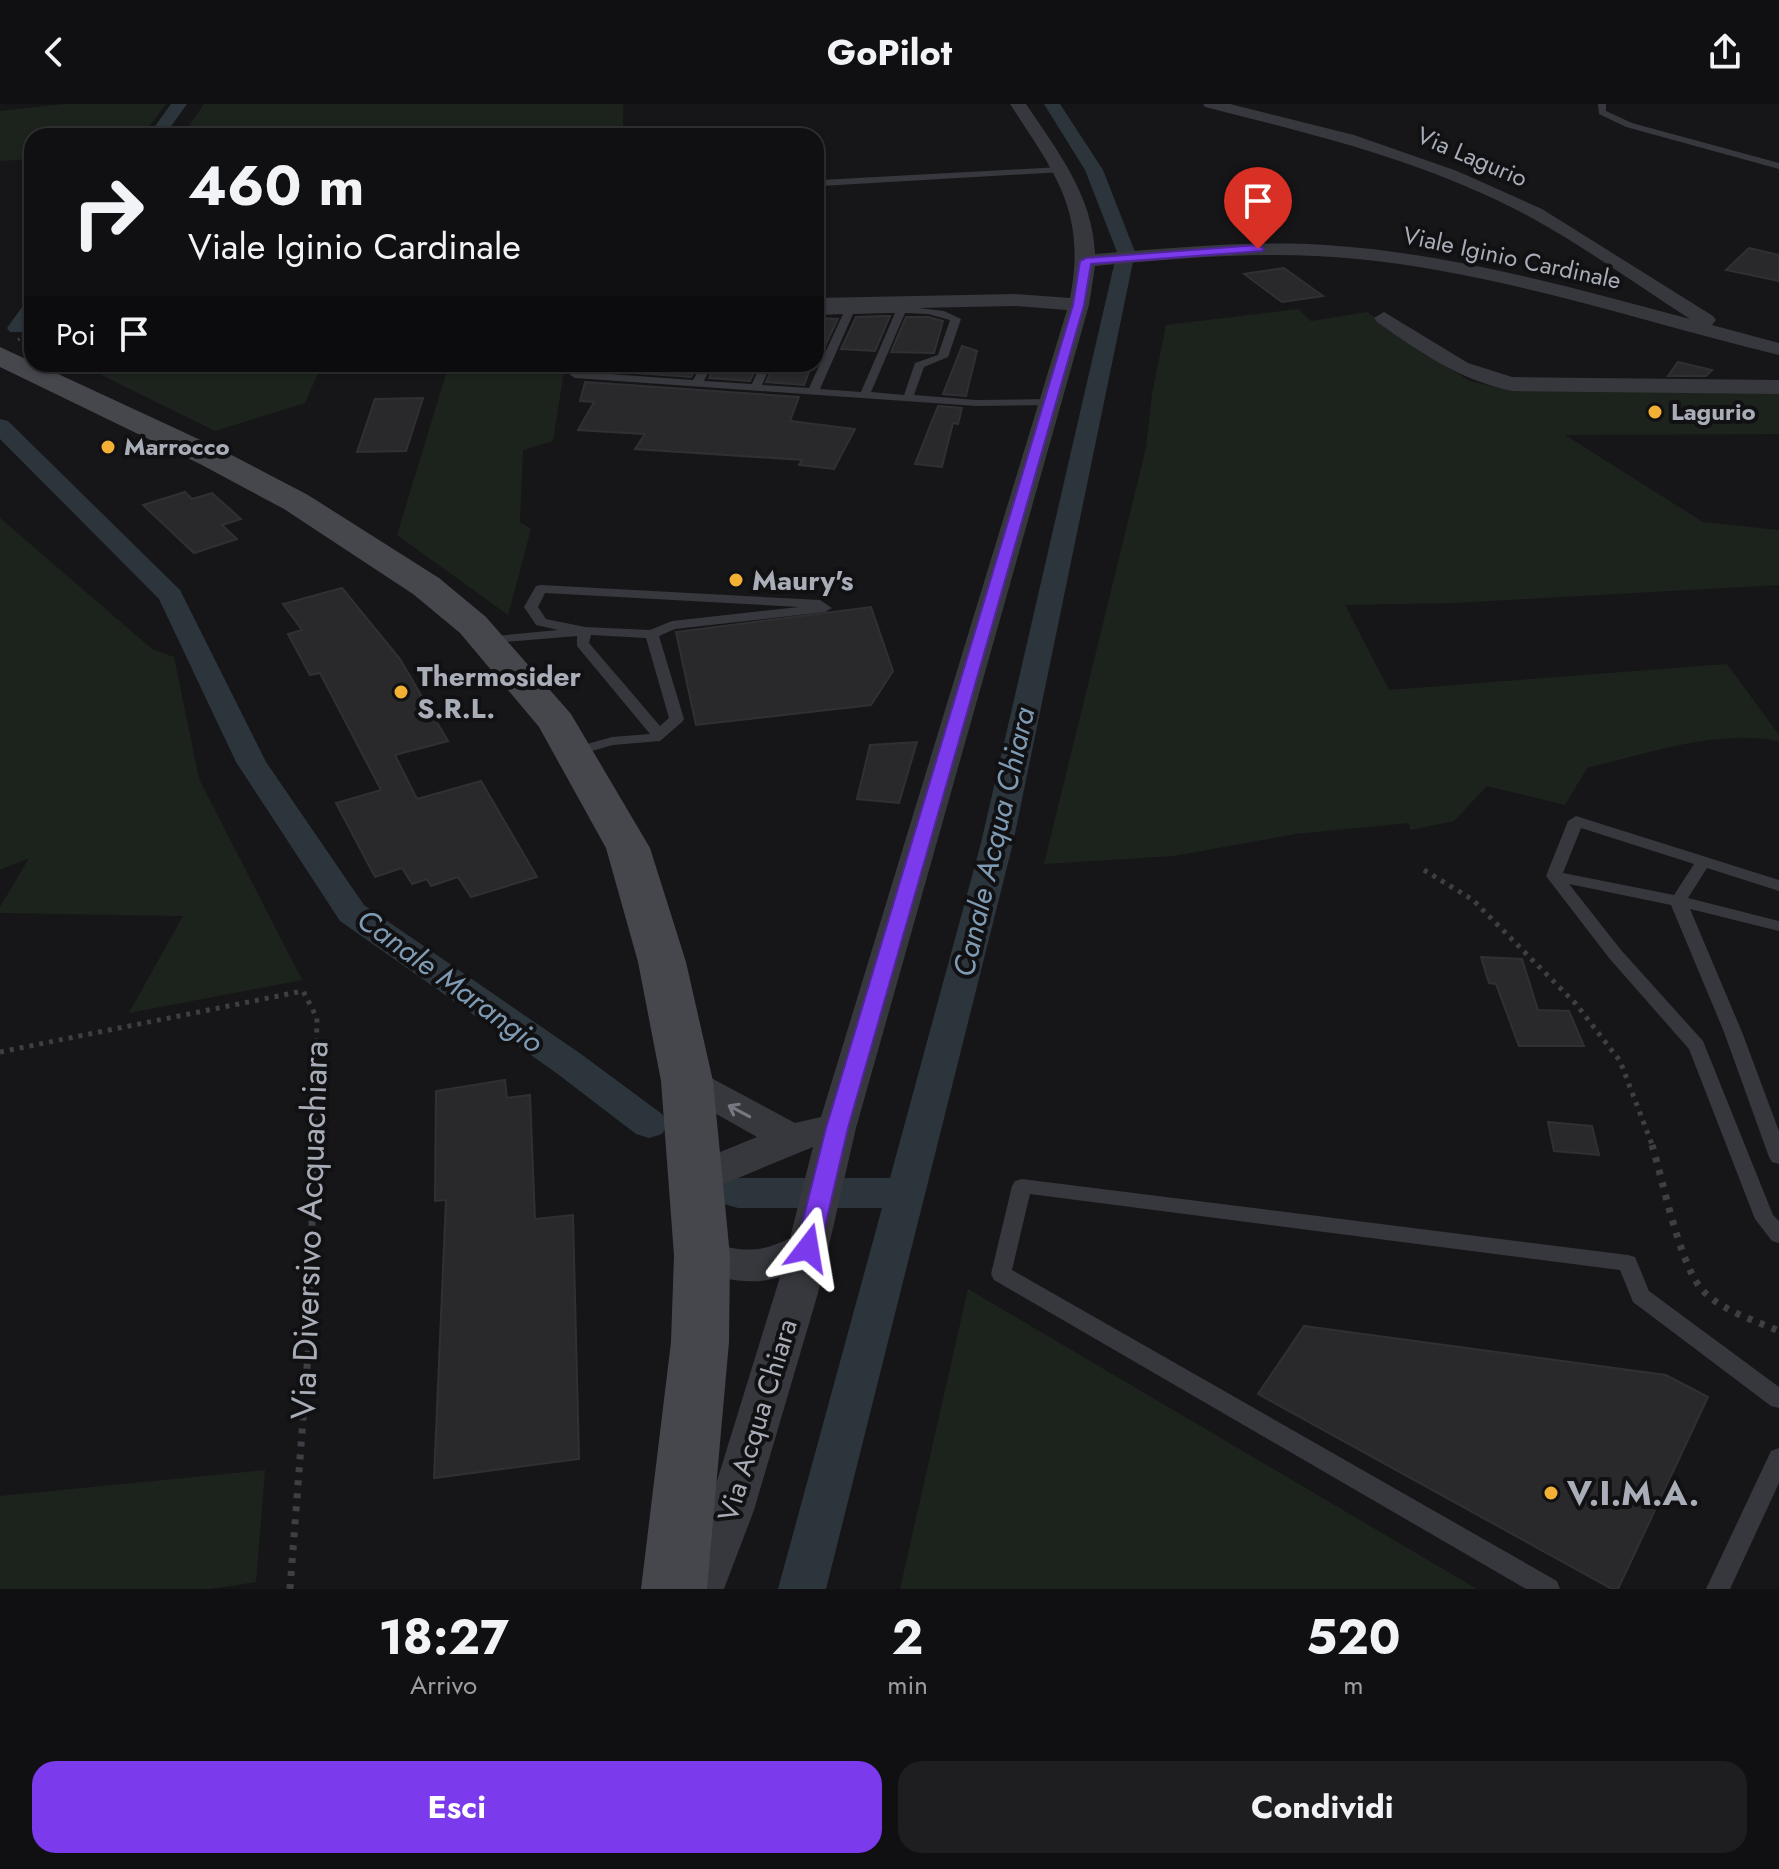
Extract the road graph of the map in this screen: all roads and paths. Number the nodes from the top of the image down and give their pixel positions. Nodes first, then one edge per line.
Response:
1 (1018, 104) edge
2 (1212, 104) edge
3 (1224, 104) edge
4 (1602, 104) edge
5 (1779, 166) edge
6 (1060, 170) junction
7 (824, 183) edge
8 (1096, 260) junction
9 (1646, 288) junction
10 (1557, 291) junction
11 (1672, 299) junction
12 (824, 304) edge
13 (1079, 305) junction
14 (901, 310) junction
15 (1632, 311) junction
16 (824, 312) edge
17 (849, 312) junction
18 (1384, 318) dead end
19 (1736, 337) junction
20 (1770, 346) edge
21 (0, 356) edge
22 (1779, 356) edge
23 (24, 367) edge
24 (824, 367) edge
25 (33, 372) edge
26 (577, 372) edge
27 (645, 372) edge
28 (703, 372) edge
29 (763, 372) edge
30 (822, 372) edge
31 (640, 381) junction
32 (697, 383) junction
33 (756, 387) junction
34 (1779, 387) edge
35 (813, 391) junction
36 (865, 394) junction
37 (908, 398) junction
38 (1049, 402) junction
39 (585, 631) junction
40 (652, 634) junction
41 (486, 641) junction
42 (659, 735) junction
43 (574, 752) junction
44 (1703, 862) junction
45 (1424, 870) dead end
46 (1554, 876) junction
47 (1779, 886) edge
48 (1678, 901) junction
49 (1779, 926) edge
50 (0, 1052) edge
51 (837, 1128) junction
52 (692, 1136) junction
53 (791, 1138) junction
54 (1779, 1157) edge
55 (812, 1230) junction
56 (1779, 1235) edge
57 (702, 1256) junction
58 (1779, 1331) edge
59 (1779, 1399) edge
60 (1779, 1458) edge
61 (290, 1589) edge
62 (674, 1589) edge
63 (700, 1589) edge
64 (1548, 1589) edge
65 (1718, 1589) edge

1 - 6 street, Via Acqua Chiara
2 - 3 street
2 - 9 street, Via Lagurio
4 - 5 lane
6 - 7 lane
6 - 8 street, Via Acqua Chiara
8 - 10 street, Viale Iginio Cardinale
8 - 13 street, Via Acqua Chiara
9 - 10 street
9 - 11 street, Via Lagurio
9 - 15 street
10 - 15 street, Viale Iginio Cardinale
11 - 15 street
11 - 19 street, Via Lagurio
12 - 13 street
13 - 38 street, Via Acqua Chiara
14 - 17 lane
14 - 36 lane
14 - 37 lane
15 - 19 street, Viale Iginio Cardinale
16 - 17 lane
17 - 24 lane
18 - 34 street
19 - 20 street, Viale Iginio Cardinale
20 - 22 street
21 - 23 main road
25 - 41 main road
26 - 31 lane
27 - 31 lane
28 - 32 lane
29 - 33 lane
30 - 35 lane
31 - 32 lane
32 - 33 lane
33 - 35 lane
35 - 36 lane
36 - 37 lane
37 - 38 lane
38 - 51 street, Via Acqua Chiara
39 - 40 lane
39 - 40 lane
39 - 41 lane
39 - 42 lane
40 - 42 lane
41 - 43 main road
42 - 43 lane
43 - 52 main road
44 - 46 lane
44 - 47 lane
44 - 48 lane
45 - 58 path
46 - 48 lane
46 - 56 lane
48 - 49 lane
48 - 54 lane
50 - 61 path, Via Diversivo Acquachiara
51 - 53 street
51 - 55 street, Via Acqua Chiara
52 - 53 street
53 -> 52 street
52 - 57 main road
55 - 57 street
55 - 63 street, Via Acqua Chiara
57 - 62 main road
59 - 64 lane
60 - 65 lane

